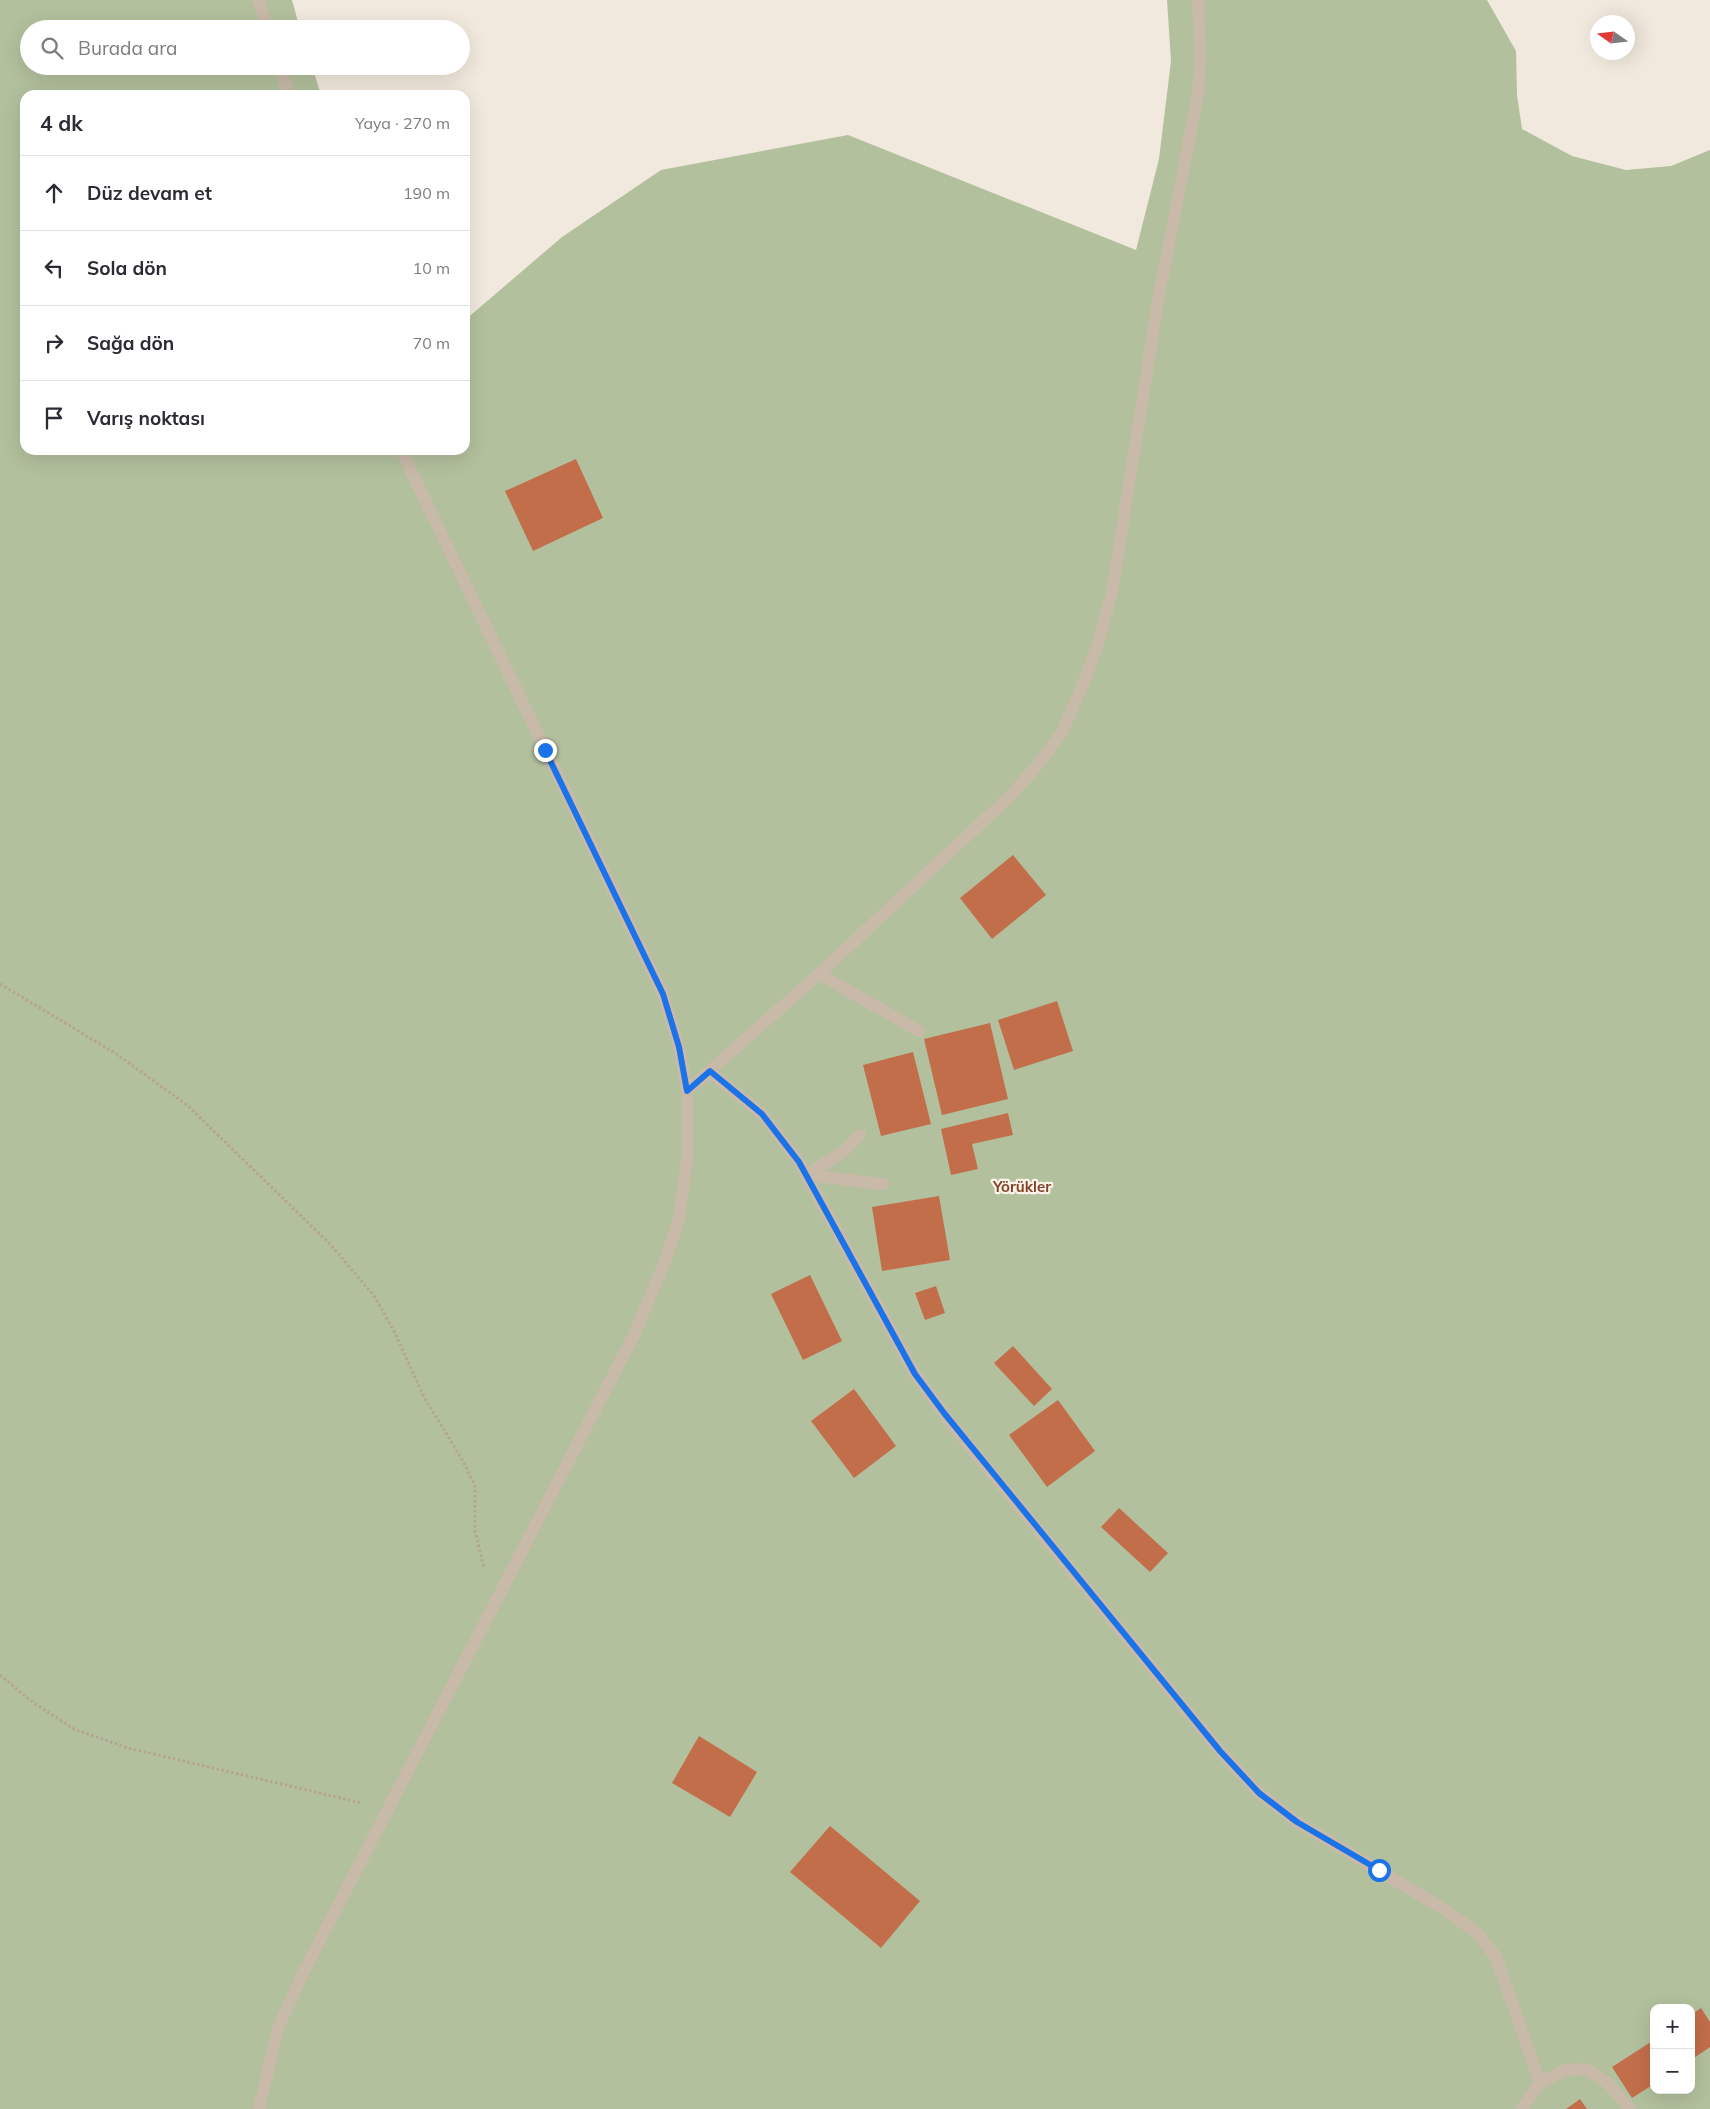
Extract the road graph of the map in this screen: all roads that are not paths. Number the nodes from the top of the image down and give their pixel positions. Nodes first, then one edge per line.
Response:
1 (258, 0) edge
2 (1198, 0) edge
3 (265, 20) edge
4 (282, 75) edge
5 (287, 90) edge
6 (403, 455) edge
7 (819, 974) junction
8 (919, 1031) dead end
9 (710, 1071) junction
10 (687, 1091) junction
11 (860, 1135) dead end
12 (806, 1175) junction
13 (883, 1184) dead end
14 (1540, 2083) junction
15 (259, 2109) edge
16 (1522, 2109) edge
17 (1630, 2109) edge

1 - 3 street
2 - 7 street
4 - 5 street
6 - 10 street
7 - 8 street
7 - 9 street
9 - 10 street
9 - 12 street
10 - 15 street
11 - 12 street
12 - 13 street
12 - 14 street
14 - 16 street
14 - 17 street

